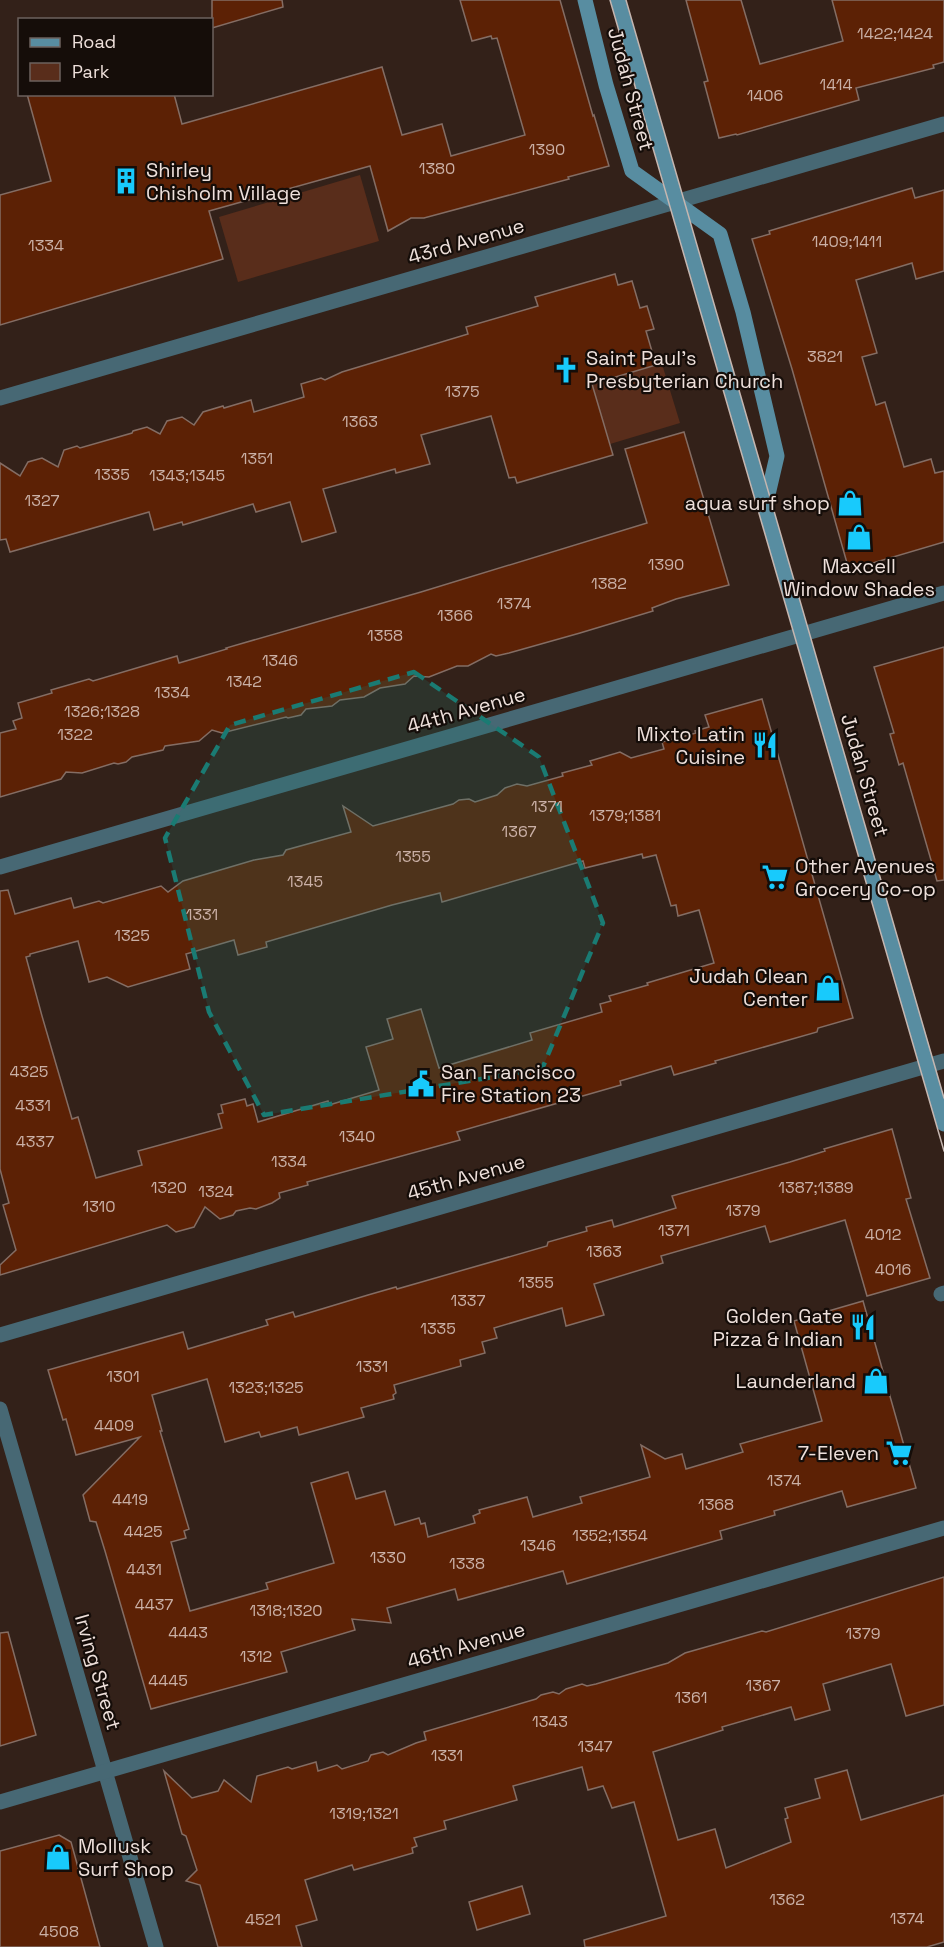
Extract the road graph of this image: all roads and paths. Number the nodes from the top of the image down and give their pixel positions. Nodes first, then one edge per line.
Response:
1 (585, 0) edge
2 (618, 0) edge
3 (944, 124) edge
4 (676, 202) junction
5 (0, 398) edge
6 (765, 506) junction
7 (944, 593) edge
8 (802, 634) junction
9 (0, 867) edge
10 (944, 1060) edge
11 (927, 1065) junction
12 (944, 1125) edge
13 (0, 1335) edge
14 (0, 1409) edge
15 (944, 1528) edge
16 (105, 1772) junction
17 (0, 1802) edge
18 (156, 1947) edge

1 - 4 street, Judah Street
2 - 4 street, Judah Street
3 - 4 street, 43rd Avenue
4 - 5 street, 43rd Avenue
4 - 6 street, Judah Street
4 - 6 street, Judah Street
6 - 8 street, Judah Street
7 - 8 street, 44th Avenue
8 - 9 street, 44th Avenue
8 - 11 street, Judah Street
10 - 11 street, 45th Avenue
11 - 12 street, Judah Street
11 - 13 street, 45th Avenue
14 - 16 street, Irving Street
15 - 16 street, 46th Avenue
16 - 17 street, 46th Avenue
16 - 18 street, Irving Street

